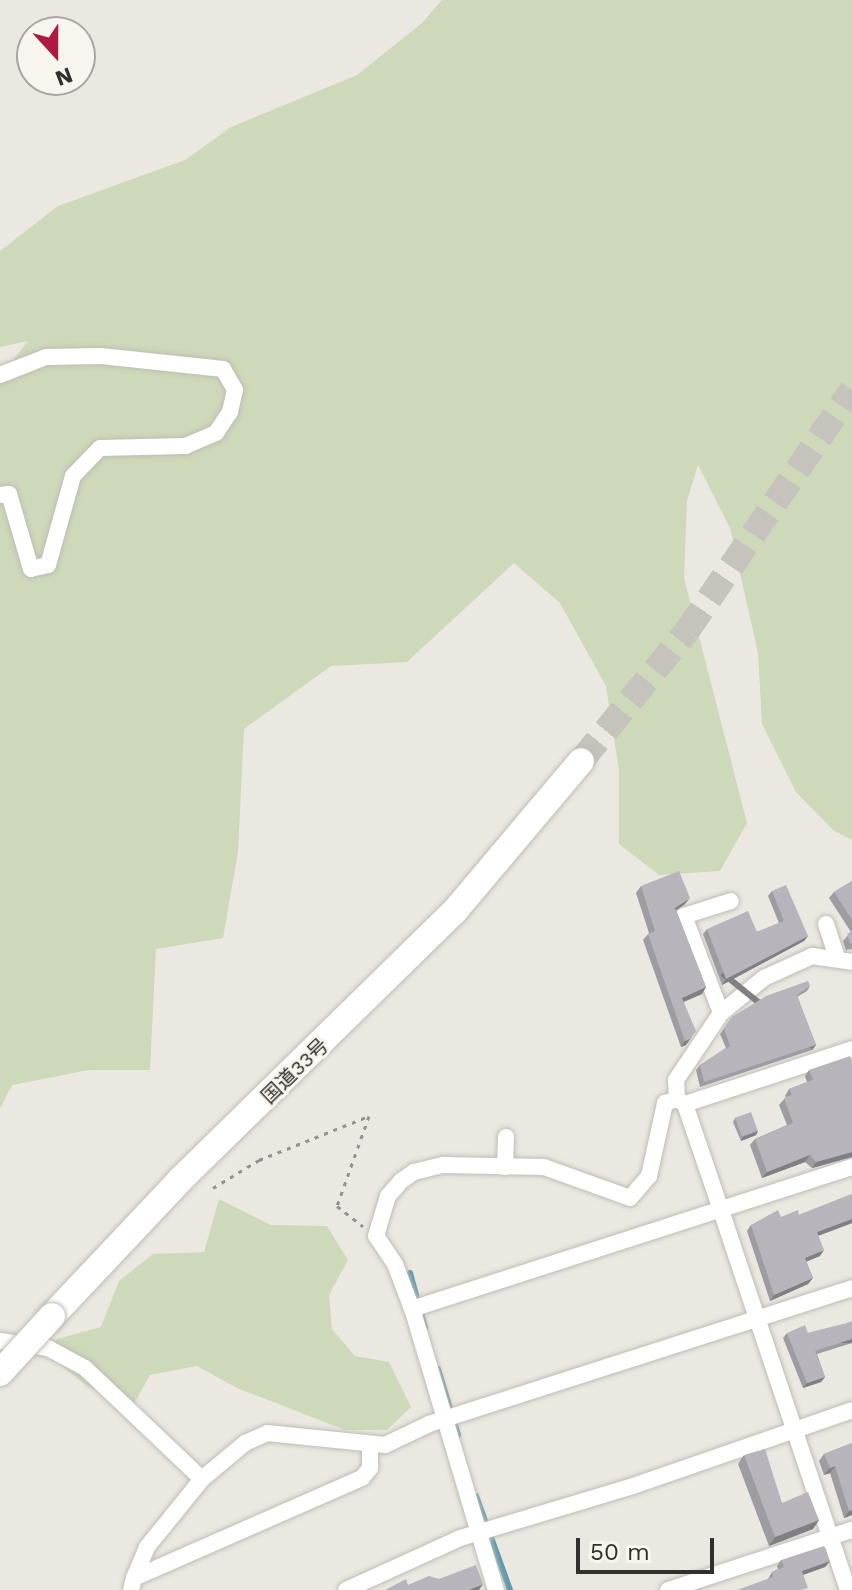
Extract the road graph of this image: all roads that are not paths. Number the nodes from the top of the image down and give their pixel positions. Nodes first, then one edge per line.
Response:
1 (0, 375) edge
2 (0, 495) edge
3 (581, 761) tunnel mouth
4 (731, 901) dead end
5 (826, 924) dead end
6 (844, 960) edge
7 (721, 1013) junction
8 (852, 1049) edge
9 (681, 1101) junction
10 (506, 1137) dead end
11 (505, 1167) junction
12 (852, 1167) edge
13 (721, 1210) junction
14 (852, 1288) edge
15 (412, 1309) junction
16 (758, 1319) junction
17 (0, 1341) edge
18 (0, 1373) edge
19 (852, 1410) edge
20 (442, 1421) junction
21 (797, 1428) junction
22 (370, 1447) junction
23 (202, 1479) junction
24 (852, 1530) edge
25 (478, 1533) junction
26 (830, 1537) junction
27 (132, 1584) edge
28 (847, 1585) edge
29 (346, 1590) edge
30 (496, 1590) edge
31 (668, 1590) edge

1 - 2 street
3 - 18 highway, 国道33号, bridge
4 - 7 street
5 - 6 street
6 - 7 street
7 - 9 street
8 - 9 street
9 - 11 street
9 - 13 street
10 - 11 street
11 - 15 street
12 - 13 street
13 - 15 street
13 - 16 street
14 - 16 street
15 - 20 street
16 - 20 street
16 - 21 street
17 - 23 street
19 - 21 street
20 - 22 street
20 - 25 street
21 - 25 street
21 - 26 street
22 - 23 street
22 - 27 street
23 - 27 street
24 - 26 street
25 - 29 street
25 - 30 street
26 - 28 street
26 - 31 street

